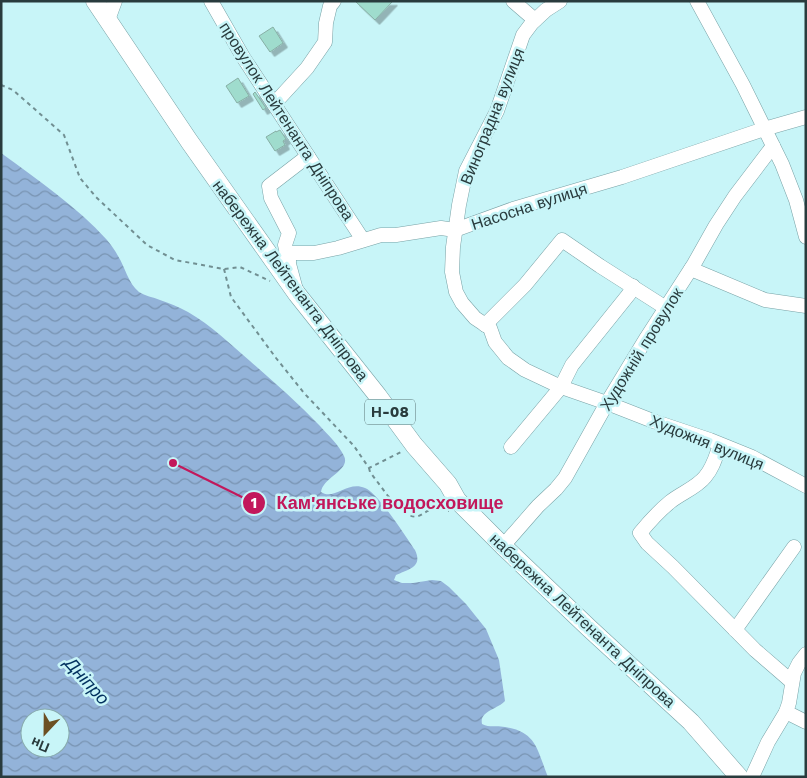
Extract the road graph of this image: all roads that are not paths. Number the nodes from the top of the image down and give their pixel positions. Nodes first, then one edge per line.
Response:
1 (95, 1) edge
2 (115, 1) edge
3 (211, 1) edge
4 (334, 1) edge
5 (513, 1) edge
6 (560, 1) edge
7 (697, 1) edge
8 (108, 20) junction
9 (535, 20) junction
10 (274, 104) junction
11 (806, 117) edge
12 (764, 129) junction
13 (773, 146) junction
14 (308, 156) junction
15 (455, 230) junction
16 (806, 237) edge
17 (363, 240) junction
18 (691, 269) junction
19 (633, 286) junction
20 (297, 294) junction
21 (806, 306) edge
22 (666, 308) junction
23 (485, 325) junction
24 (560, 387) junction
25 (607, 403) junction
26 (720, 445) junction
27 (510, 447) dead end
28 (806, 486) edge
29 (503, 546) junction
30 (794, 547) dead end
31 (735, 630) junction
32 (806, 654) edge
33 (792, 682) junction
34 (786, 712) junction
35 (806, 722) edge
36 (739, 777) edge
37 (752, 777) edge

1 - 8 main road, набережна Лейтенанта Дніпрова / Н-08
2 - 8 street
3 - 10 street, провулок Лейтенанта Дніпрова
4 - 10 street
5 - 9 street
6 - 9 street, Виноградна вулиця
7 - 12 street
8 - 20 main road, набережна Лейтенанта Дніпрова / Н-08
9 - 15 street, Виноградна вулиця
10 - 14 street, провулок Лейтенанта Дніпрова
11 - 12 street, Насосна вулиця
12 - 13 street
12 - 15 street, Насосна вулиця
13 - 16 street
13 - 18 street, Художній провулок
14 - 17 street, провулок Лейтенанта Дніпрова
14 - 20 street
15 - 17 street, Насосна вулиця
15 - 23 street, Виноградна вулиця
17 - 20 street, Насосна вулиця
18 - 21 street
18 - 22 street, Художній провулок
19 - 22 street
19 - 23 street
19 - 24 street
20 - 29 main road, набережна Лейтенанта Дніпрова / Н-08
22 - 25 street, Художній провулок
23 - 24 street, Виноградна вулиця
24 - 25 street, Виноградна вулиця
24 - 27 street
25 - 26 street, Художня вулиця
25 - 29 street, Художній провулок
26 - 28 street, Художня вулиця
26 - 31 street
29 - 36 main road, набережна Лейтенанта Дніпрова / Н-08
30 - 31 street
31 - 33 street
32 - 33 street
33 - 34 street
34 - 35 street
34 - 37 street

